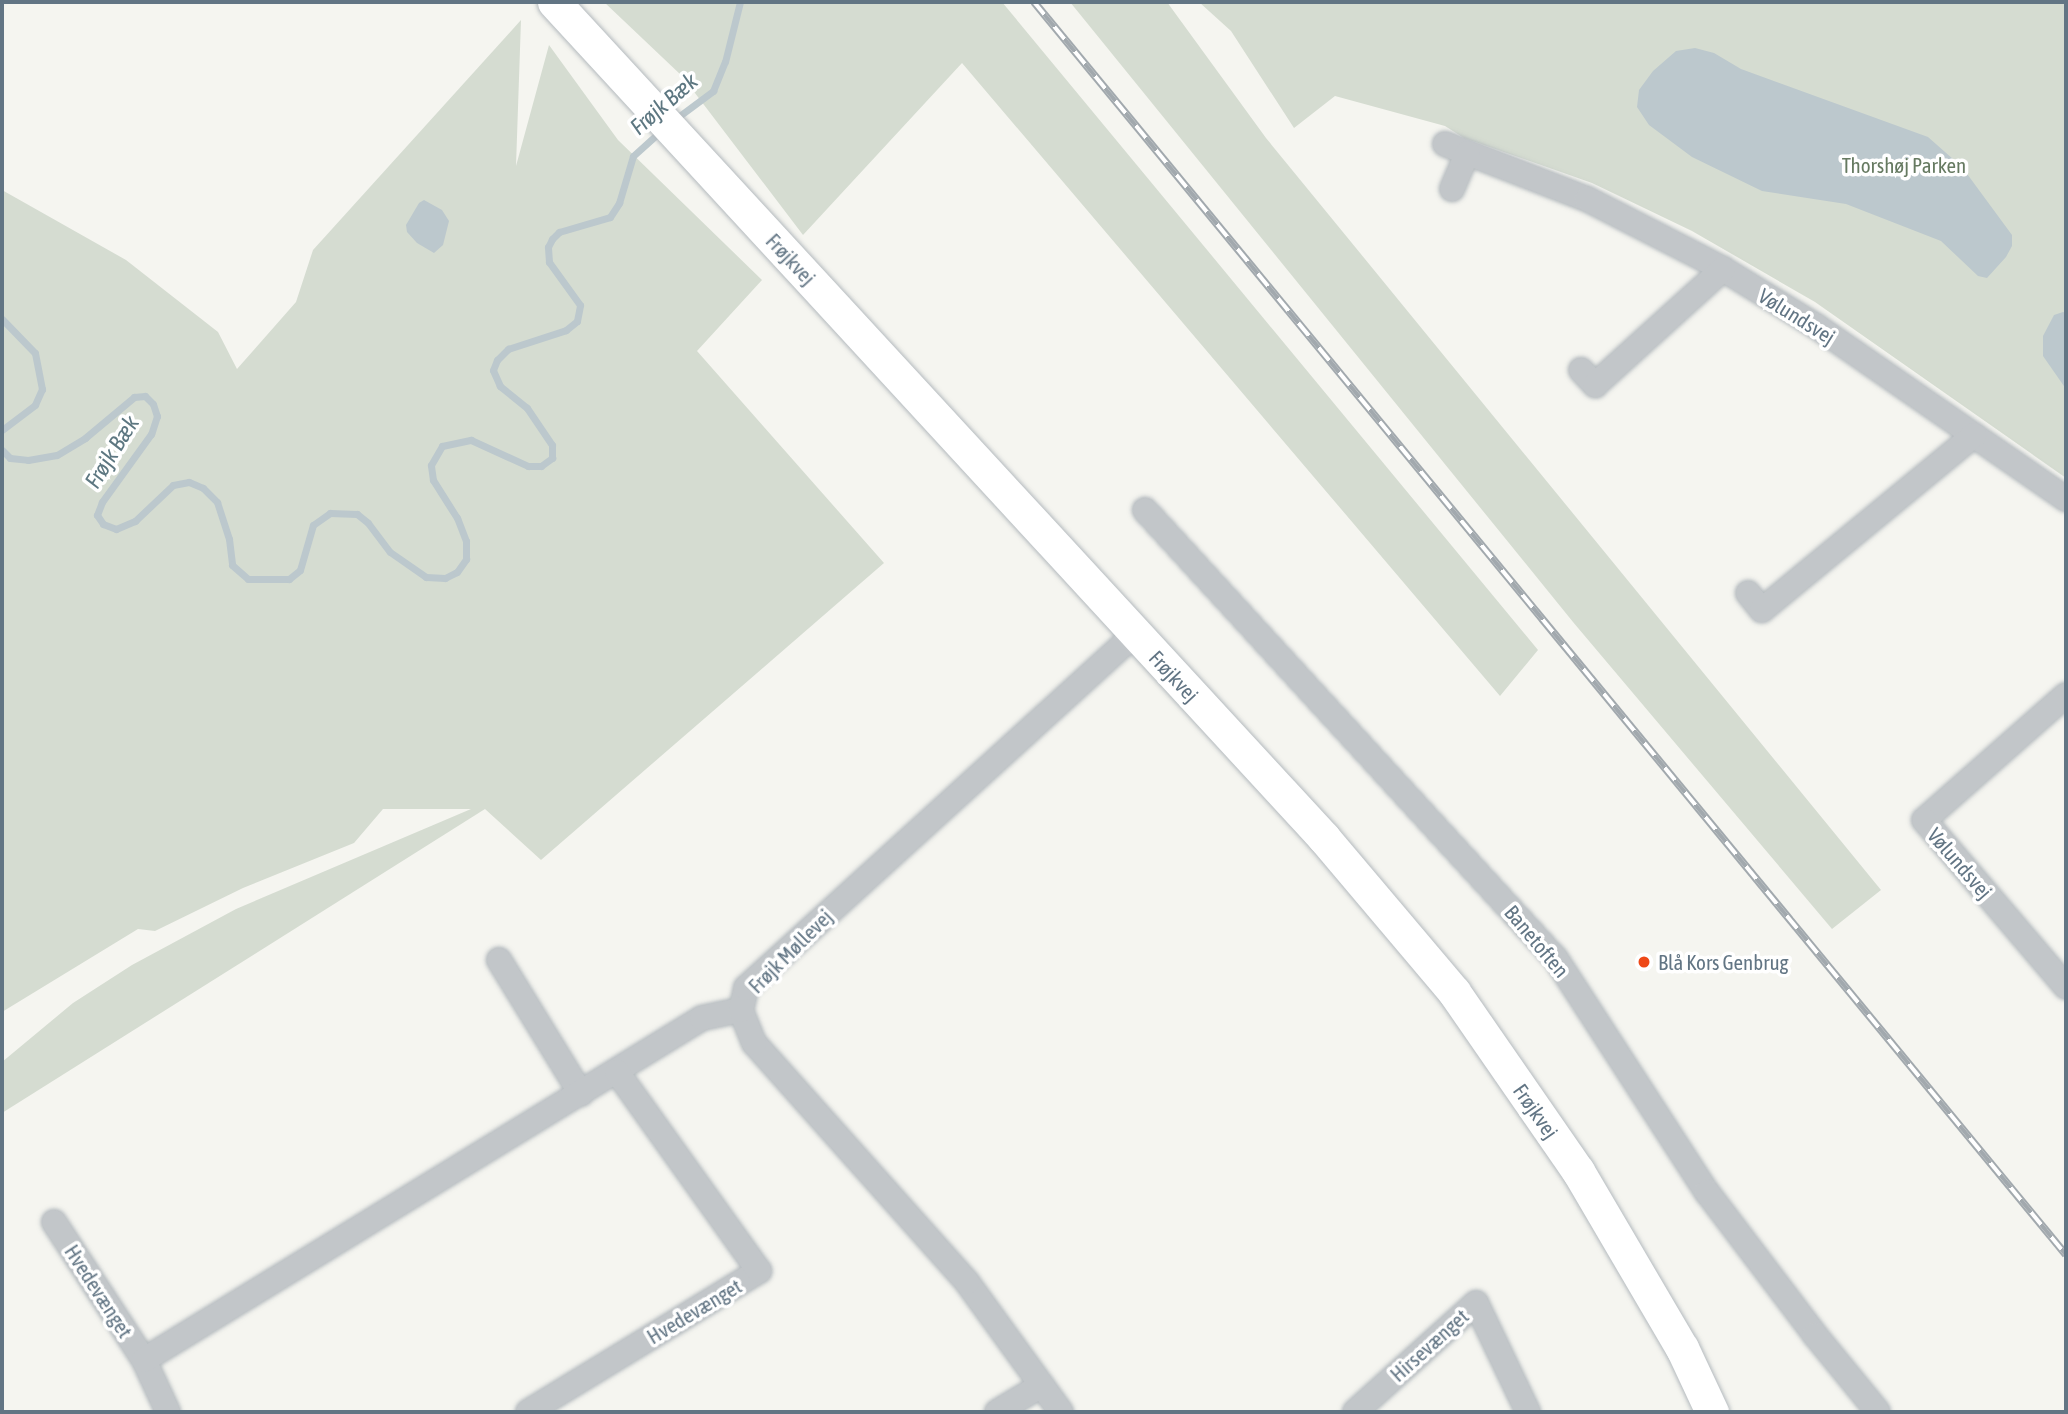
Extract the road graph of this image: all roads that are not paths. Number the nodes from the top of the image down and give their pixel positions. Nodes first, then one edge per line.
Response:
1 (555, 2) edge
2 (1452, 189) dead end
3 (1723, 269) junction
4 (1581, 370) dead end
5 (1974, 435) junction
6 (2066, 499) edge
7 (1145, 510) dead end
8 (1748, 593) dead end
9 (1135, 634) junction
10 (2066, 695) edge
11 (499, 960) dead end
12 (2066, 987) edge
13 (741, 1010) junction
14 (617, 1072) junction
15 (581, 1094) junction
16 (54, 1222) dead end
17 (144, 1360) junction
18 (1042, 1385) junction
19 (168, 1412) edge
20 (528, 1412) edge
21 (997, 1412) edge
22 (1061, 1412) edge
23 (1355, 1412) edge
24 (1528, 1412) edge
25 (1712, 1412) edge
26 (1878, 1412) edge

1 - 9 street, Frøjkvej
2 - 3 street, Vølundsvej
3 - 4 street
3 - 5 street, Vølundsvej
5 - 6 street, Vølundsvej
5 - 8 street
7 - 26 street, Banetoften
9 - 13 street, Frøjk Møllevej
9 - 25 street, Frøjkvej
10 - 12 street, Vølundsvej
11 - 15 street
13 - 14 street, Hvedevænget
13 - 18 street, Frøjk Møllevej
14 - 15 street, Hvedevænget
14 - 20 street, Hvedevænget
15 - 17 street, Hvedevænget
16 - 17 street, Hvedevænget
17 - 19 street, Hvedevænget
18 - 21 street
18 - 22 street, Frøjk Møllevej
23 - 24 street, Hirsevænget

